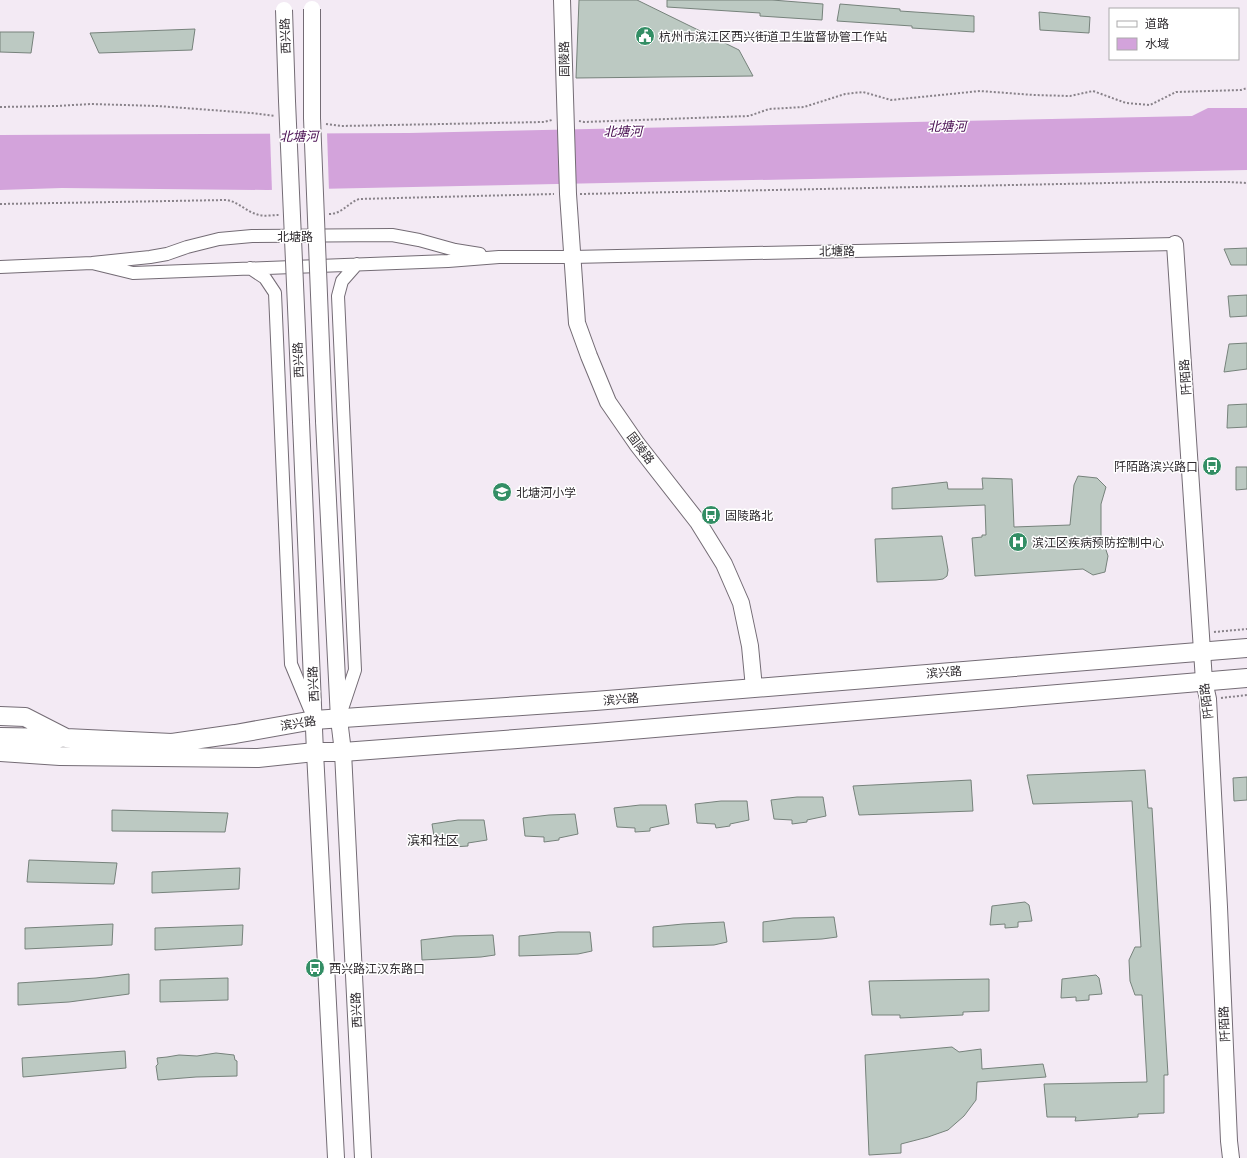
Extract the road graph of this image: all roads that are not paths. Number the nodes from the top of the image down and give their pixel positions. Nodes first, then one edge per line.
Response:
1 (562, 0) edge
2 (284, 5) edge
3 (312, 5) edge
4 (1176, 244) joint
5 (499, 257) junction
6 (572, 258) junction
7 (92, 263) junction
8 (357, 264) junction
9 (0, 267) edge
10 (250, 268) junction
11 (1247, 648) edge
12 (1203, 652) junction
13 (1247, 678) edge
14 (1204, 681) junction
15 (754, 688) junction
16 (0, 716) edge
17 (338, 719) junction
18 (314, 720) junction
19 (0, 737) edge
20 (66, 738) junction
21 (0, 752) edge
22 (315, 752) junction
23 (343, 752) junction
24 (336, 1158) edge
25 (363, 1158) edge
26 (1231, 1158) edge

1 - 6 main road, 固陵路
2 - 18 main road, 西兴路, bridge
3 - 17 main road, 西兴路, bridge
4 - 6 street, 北塘路
4 - 12 main road, 阡陌路
5 - 6 street, 北塘路
5 - 7 street, 北塘路
5 - 8 street, 北塘路
6 - 15 main road, 固陵路
7 - 9 street, 北塘路
7 - 10 street, 北塘路
8 - 10 street, 北塘路
8 - 17 street, 西兴路
10 - 18 street, 西兴路
11 - 12 main road, 滨兴路
12 - 14 main road, 阡陌路
12 - 15 main road, 滨兴路
13 - 14 main road
14 - 23 main road
14 - 26 main road, 阡陌路
15 - 17 main road, 滨兴路
16 - 20 main road, 滨兴路
17 - 18 main road, 滨兴路
17 - 23 main road, 西兴路
18 - 20 main road, 滨兴路
18 - 22 main road, 西兴路
19 - 20 main road
21 - 22 main road
22 - 23 main road
22 - 24 main road, 西兴路
23 - 25 main road, 西兴路

